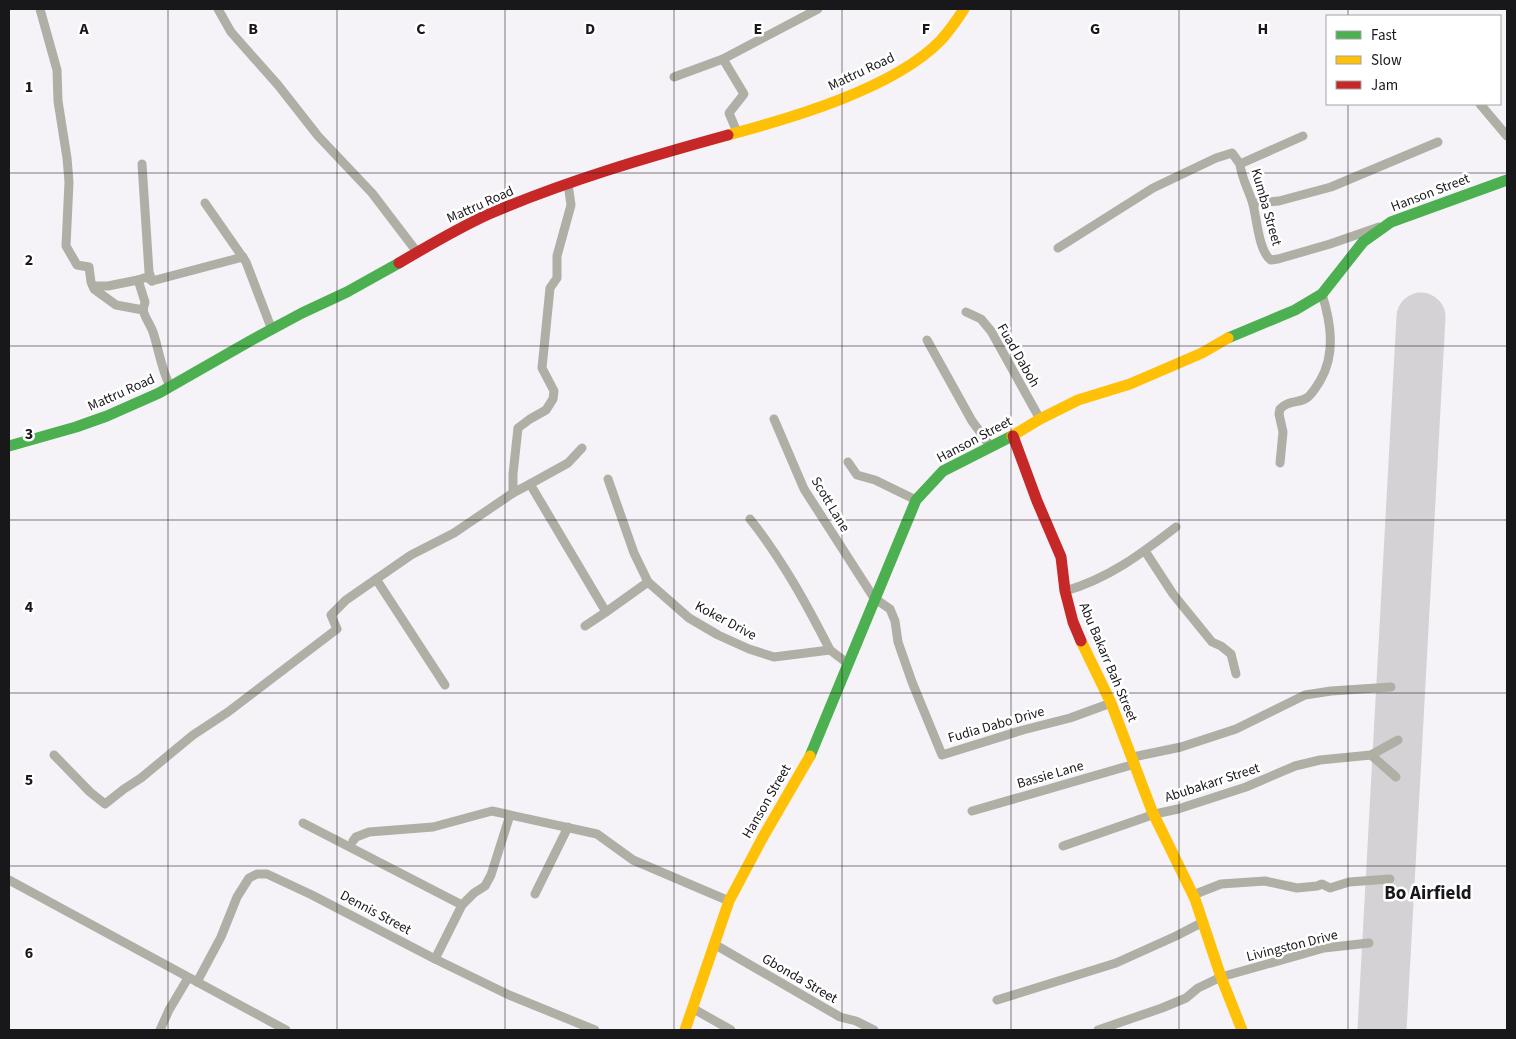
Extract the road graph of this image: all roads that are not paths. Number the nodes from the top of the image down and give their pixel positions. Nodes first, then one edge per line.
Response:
1 (40, 9) edge
2 (218, 9) edge
3 (818, 9) edge
4 (964, 9) edge
5 (723, 59) junction
6 (674, 77) dead end
7 (1481, 105) edge
8 (737, 132) junction
9 (1303, 136) dead end
10 (1507, 136) edge
11 (1438, 142) dead end
12 (142, 164) dead end
13 (1240, 164) junction
14 (1507, 180) edge
15 (568, 184) junction
16 (205, 203) dead end
17 (1253, 203) junction
18 (1391, 222) junction
19 (1058, 248) dead end
20 (418, 252) junction
21 (243, 258) junction
22 (138, 280) junction
23 (152, 280) junction
24 (92, 286) junction
25 (1322, 294) junction
26 (144, 310) junction
27 (966, 312) dead end
28 (272, 330) junction
29 (927, 340) dead end
30 (170, 386) junction
31 (774, 418) dead end
32 (1040, 419) junction
33 (1013, 436) junction
34 (9, 446) edge
35 (991, 447) junction
36 (582, 448) dead end
37 (848, 462) dead end
38 (1280, 464) dead end
39 (608, 479) dead end
40 (530, 484) junction
41 (513, 493) junction
42 (916, 500) junction
43 (750, 520) dead end
44 (1176, 528) dead end
45 (1145, 552) junction
46 (376, 579) junction
47 (648, 582) junction
48 (1065, 591) junction
49 (874, 598) junction
50 (606, 612) junction
51 (585, 626) dead end
52 (830, 650) junction
53 (847, 664) junction
54 (1236, 674) dead end
55 (445, 685) dead end
56 (1391, 687) dead end
57 (1111, 703) junction
58 (1398, 740) dead end
59 (54, 755) dead end
60 (1372, 755) junction
61 (1134, 760) junction
62 (1396, 777) dead end
63 (972, 811) dead end
64 (1155, 814) junction
65 (510, 815) junction
66 (303, 823) dead end
67 (568, 827) junction
68 (353, 841) dead end
69 (1063, 846) dead end
70 (1390, 879) dead end
71 (9, 880) edge
72 (535, 894) dead end
73 (1193, 895) junction
74 (729, 901) junction
75 (462, 905) junction
76 (1203, 922) junction
77 (1369, 943) dead end
78 (714, 944) junction
79 (435, 959) junction
80 (1221, 977) junction
81 (192, 980) junction
82 (997, 1000) dead end
83 (692, 1008) junction
84 (160, 1030) edge
85 (286, 1030) edge
86 (595, 1030) edge
87 (685, 1030) edge
88 (731, 1030) edge
89 (874, 1030) edge
90 (1098, 1030) edge
91 (1242, 1030) edge

1 - 24 street
2 - 20 street
3 - 5 street
4 - 8 street, Mattru Road
5 - 6 street
5 - 8 street
7 - 10 street
8 - 15 street, Mattru Road
9 - 13 street, Kumba Street
11 - 17 street
12 - 23 street
13 - 17 street, Kumba Street
13 - 19 street
14 - 18 street, Hanson Street
15 - 20 street, Mattru Road
15 - 41 street
16 - 21 street
17 - 18 street, Kumba Street
18 - 25 street, Hanson Street
20 - 28 street, Mattru Road
21 - 23 street
21 - 28 street
22 - 23 street
22 - 24 street
22 - 26 street
24 - 26 street
25 - 32 street, Hanson Street
25 - 38 street
26 - 30 street
27 - 32 street, Fuad Daboh
28 - 30 street, Mattru Road
29 - 35 street
30 - 34 street, Mattru Road
31 - 49 street, Scott Lane
32 - 33 street, Hanson Street
33 - 35 street, Hanson Street
33 - 48 street, Abu Bakarr Bah Street
35 - 42 street, Hanson Street
36 - 40 street
37 - 42 street
39 - 47 street, Koker Drive
40 - 41 street
40 - 50 street
41 - 46 street
42 - 49 street, Hanson Street
43 - 52 street
44 - 45 street
45 - 48 street
45 - 54 street
46 - 55 street
46 - 59 street
47 - 50 street
47 - 52 street, Koker Drive
48 - 57 street, Abu Bakarr Bah Street
49 - 53 street, Hanson Street
49 - 57 street, Fudia Dabo Drive
50 - 51 street
52 - 53 street
53 - 74 street, Hanson Street
56 - 61 street, Bassie Lane
57 - 61 street, Abu Bakarr Bah Street
58 - 60 street
60 - 62 street
60 - 64 street, Abubakarr Street
61 - 63 street, Bassie Lane
61 - 64 street, Abu Bakarr Bah Street
64 - 69 street, Abubakarr Street
64 - 73 street, Abu Bakarr Bah Street
65 - 67 street
65 - 68 street
65 - 75 street
66 - 75 street
67 - 72 street
67 - 74 street
70 - 73 street
71 - 81 street
73 - 76 street, Abu Bakarr Bah Street
74 - 78 street, Hanson Street
75 - 79 street
76 - 80 street, Abu Bakarr Bah Street
76 - 82 street
77 - 80 street, Livingston Drive
78 - 83 street, Hanson Street
78 - 89 street, Gbonda Street
79 - 81 street, Dennis Street
79 - 86 street, Dennis Street
80 - 90 street
80 - 91 street, Abu Bakarr Bah Street
81 - 84 street
81 - 85 street
83 - 87 street, Hanson Street
83 - 88 street

